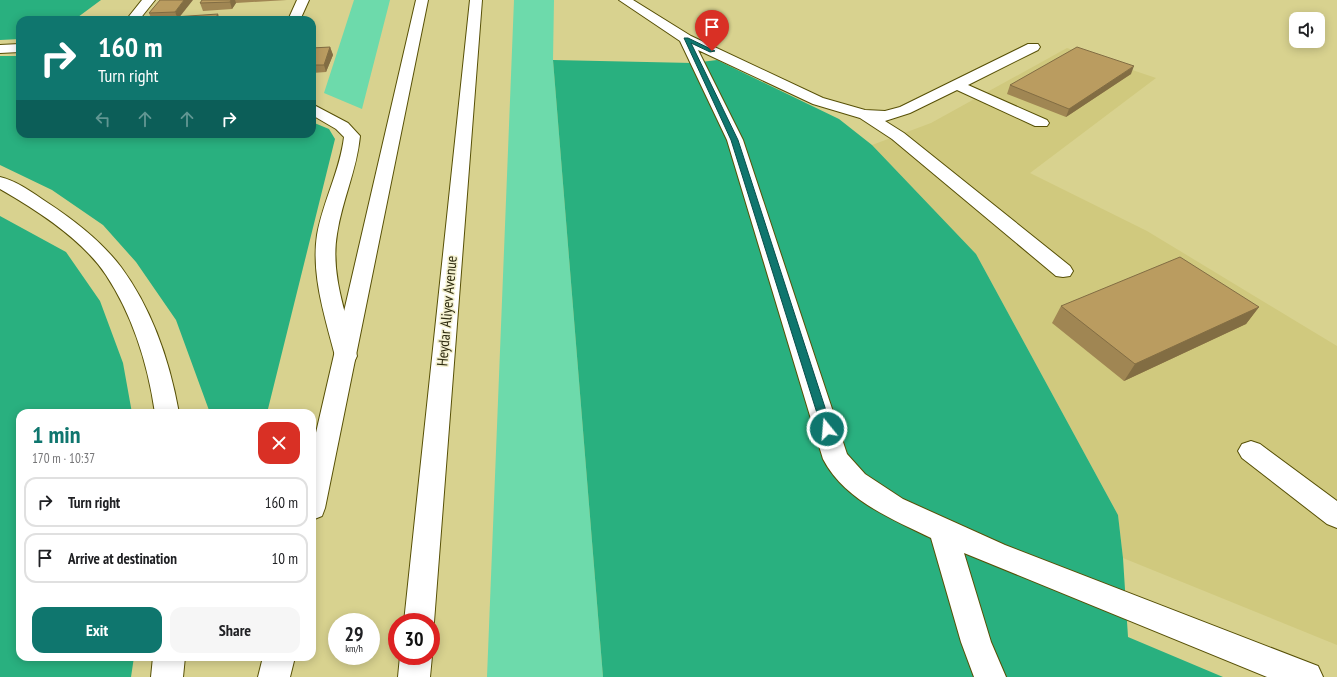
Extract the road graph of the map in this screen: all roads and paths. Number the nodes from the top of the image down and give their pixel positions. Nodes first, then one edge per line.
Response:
1 (149, 0) edge
2 (303, 0) edge
3 (422, 0) edge
4 (476, 0) edge
5 (625, 0) edge
6 (135, 16) edge
7 (296, 16) edge
8 (686, 39) junction
9 (1033, 47) dead end
10 (16, 48) edge
11 (0, 49) edge
12 (957, 85) junction
13 (316, 110) edge
14 (865, 115) junction
15 (1042, 123) dead end
16 (0, 182) edge
17 (1063, 271) dead end
18 (346, 356) junction
19 (166, 409) edge
20 (1251, 451) dead end
21 (316, 490) edge
22 (1337, 516) edge
23 (943, 530) junction
24 (420, 613) edge
25 (169, 661) edge
26 (278, 661) edge
27 (415, 665) edge
28 (167, 677) edge
29 (274, 677) edge
30 (414, 677) edge
31 (990, 677) edge
32 (1307, 677) edge

1 - 6 main road
2 - 7 main road
3 - 18 main road
4 - 24 main road, Heydar Aliyev Avenue
5 - 8 main road
8 - 14 main road
8 - 23 main road
9 - 12 main road
10 - 11 main road
12 - 14 main road
12 - 15 main road
13 - 18 main road
14 - 17 main road
16 - 19 main road
18 - 21 main road
20 - 22 main road
23 - 31 main road
23 - 32 main road
25 - 28 main road
26 - 29 main road
27 - 30 main road

